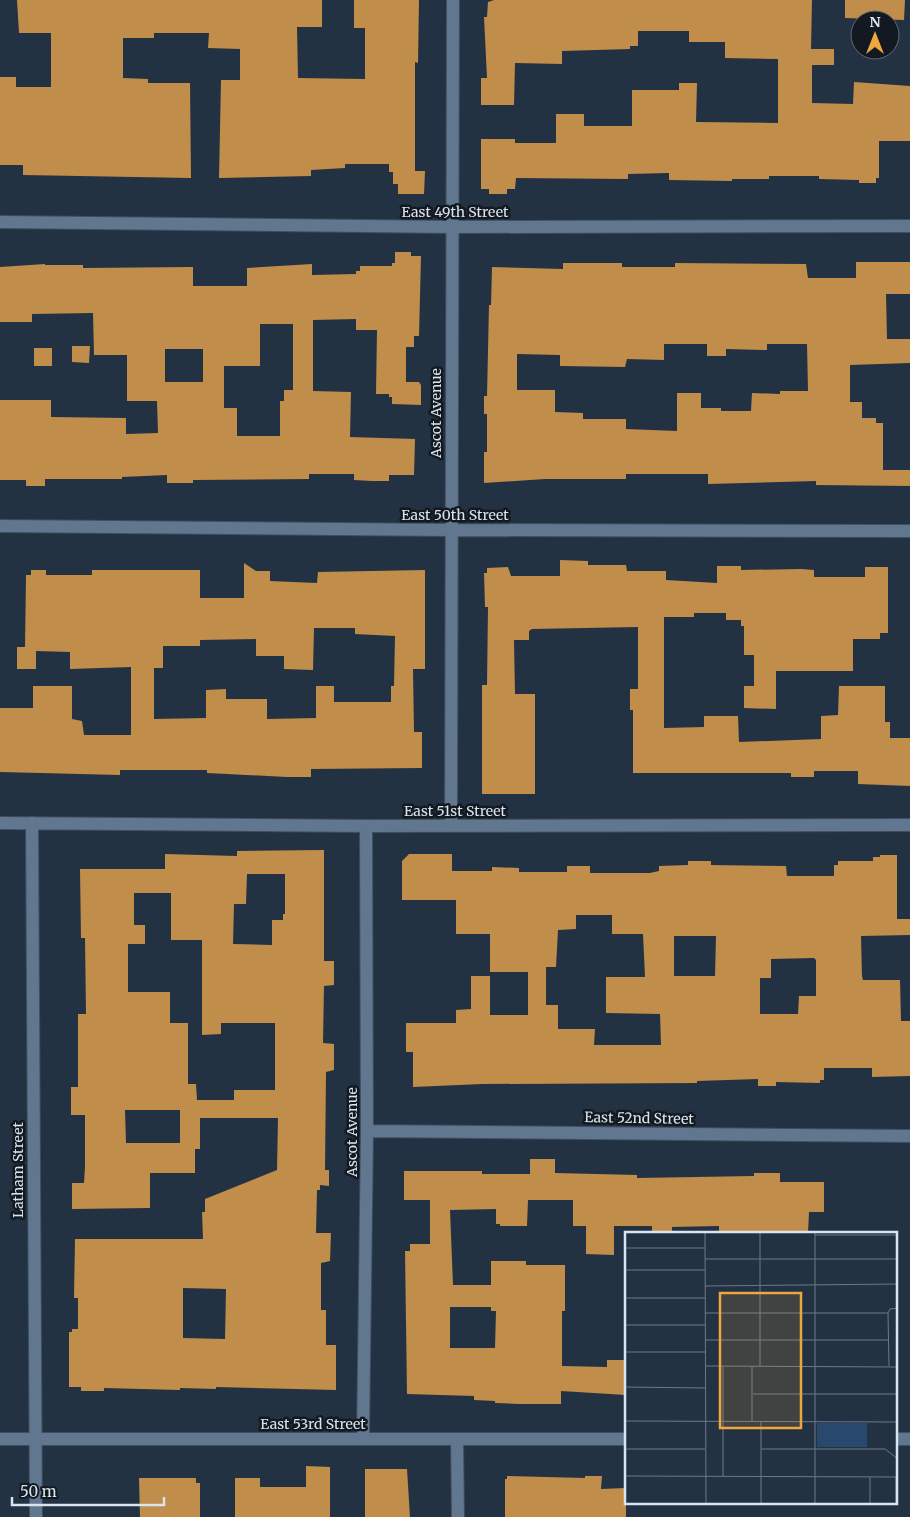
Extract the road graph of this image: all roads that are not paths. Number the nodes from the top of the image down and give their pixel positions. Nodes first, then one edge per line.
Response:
1 (453, 0) edge
2 (0, 222) edge
3 (910, 226) edge
4 (452, 227) junction
5 (0, 526) edge
6 (451, 530) junction
7 (910, 531) edge
8 (0, 822) edge
9 (32, 823) junction
10 (910, 825) edge
11 (366, 826) junction
12 (451, 826) junction
13 (367, 1131) junction
14 (910, 1136) edge
15 (0, 1439) edge
16 (34, 1439) junction
17 (363, 1439) junction
18 (457, 1439) junction
19 (625, 1439) edge
20 (36, 1517) edge
21 (458, 1517) edge

1 - 4 street, Ascot Avenue
2 - 4 street, East 49th Street
3 - 4 street, East 49th Street
4 - 6 street, Ascot Avenue
5 - 6 street, East 50th Street
6 - 7 street, East 50th Street
6 - 12 street, Ascot Avenue
8 - 9 street, East 51st Street
9 - 11 street, East 51st Street
9 - 16 street, Latham Street
10 - 12 street, East 51st Street
11 - 12 street, East 51st Street
11 - 13 street, Ascot Avenue
13 - 14 street, East 52nd Street
13 - 17 street, Ascot Avenue
15 - 16 street, East 53rd Street
16 - 17 street, East 53rd Street
16 - 20 street, Latham Street
17 - 18 street, East 53rd Street
18 - 19 street, East 53rd Street
18 - 21 street

